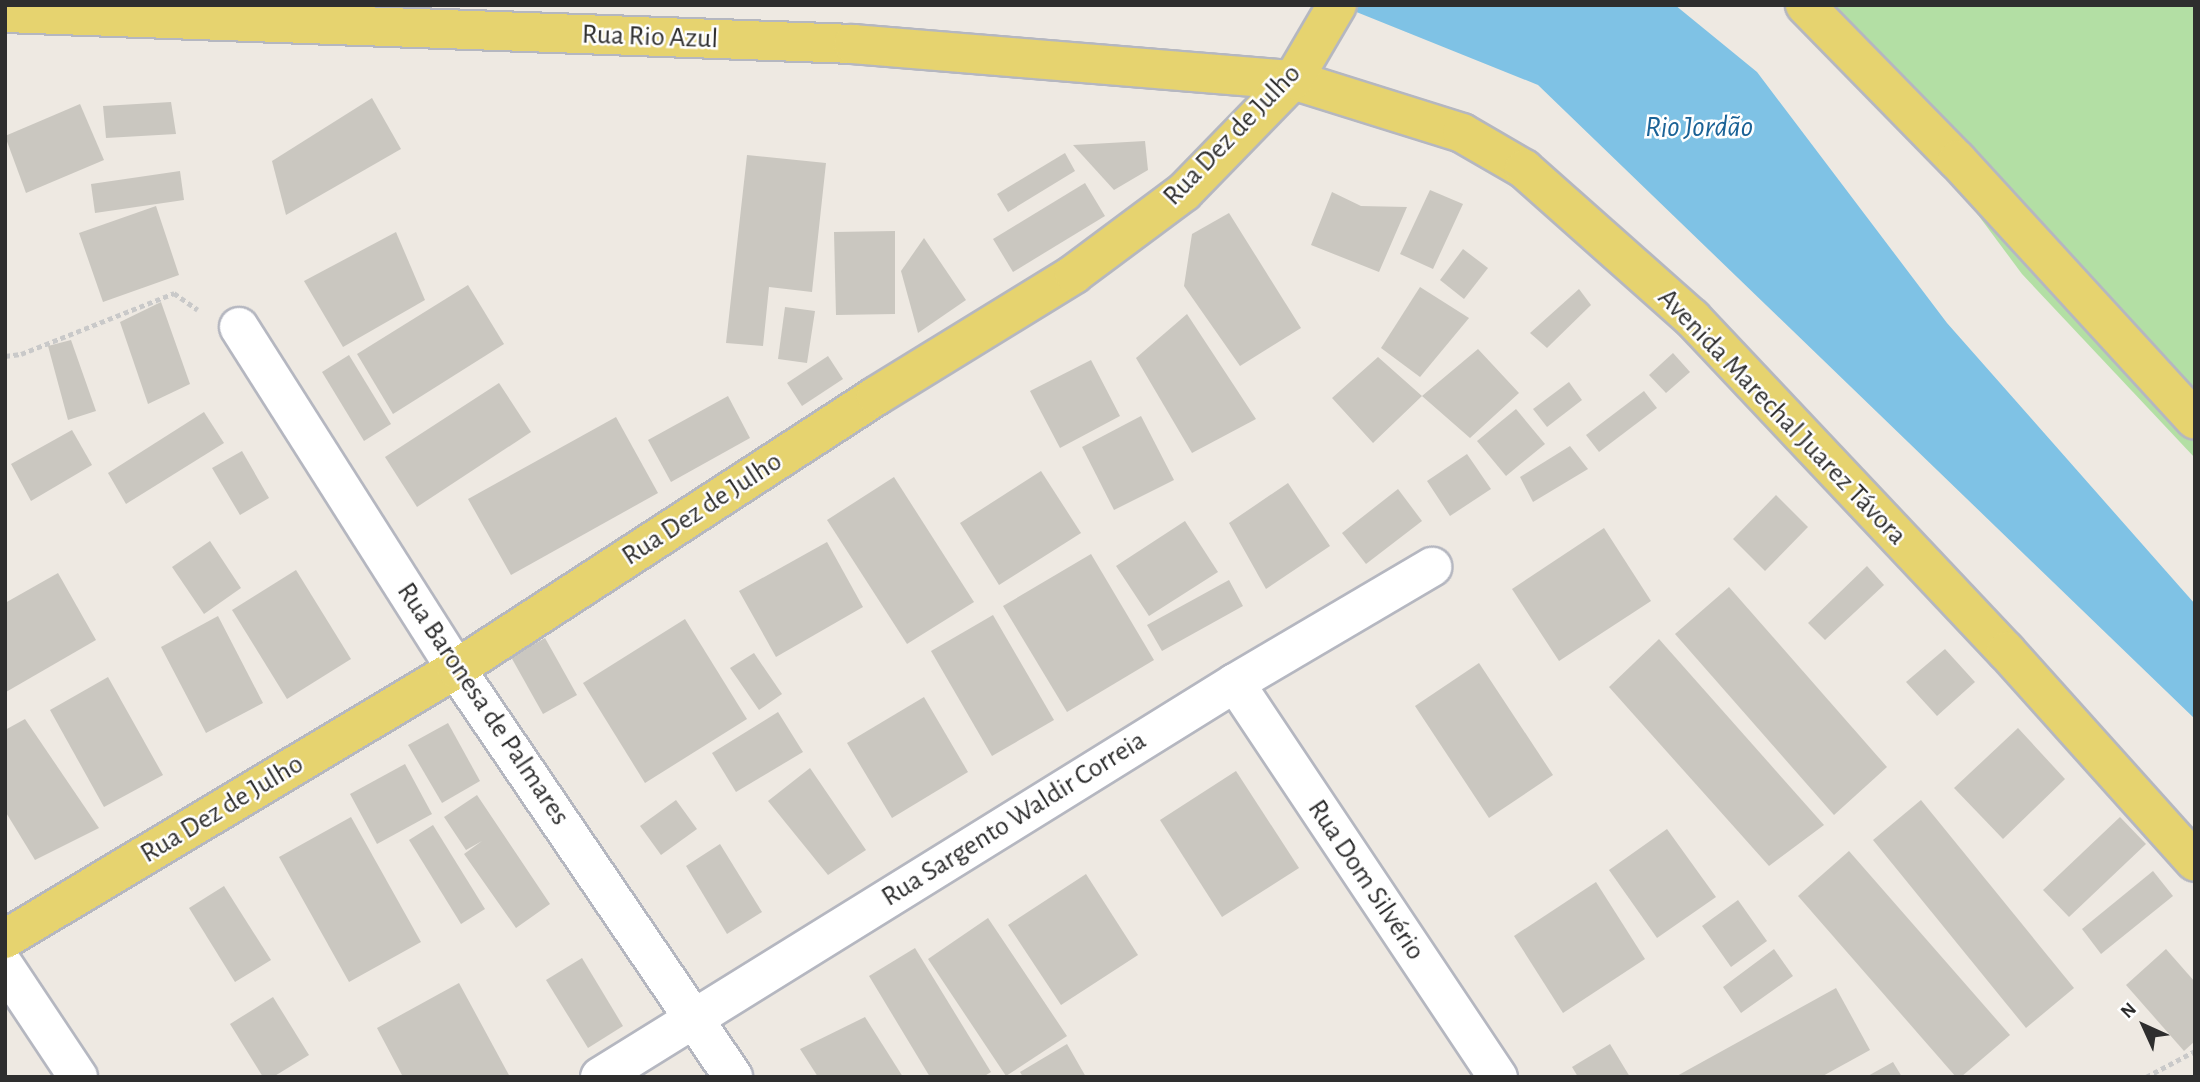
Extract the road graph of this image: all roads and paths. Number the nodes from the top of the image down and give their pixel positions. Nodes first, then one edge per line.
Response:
1 (1337, 5) edge
2 (1805, 5) edge
3 (5, 13) edge
4 (1293, 79) junction
5 (239, 327) joint
6 (5, 356) edge
7 (2195, 419) edge
8 (1432, 567) dead end
9 (456, 669) junction
10 (1234, 682) junction
11 (2195, 862) edge
12 (5, 939) edge
13 (5, 967) edge
14 (695, 1016) junction
15 (2195, 1051) edge
16 (78, 1077) edge
17 (600, 1077) edge
18 (733, 1077) edge
19 (1498, 1077) edge
20 (2146, 1077) edge

1 - 4 main road, Rua Dez de Julho
2 - 7 main road
3 - 4 main road, Rua Rio Azul
4 - 9 main road, Rua Dez de Julho
4 - 11 main road, Avenida Marechal Juarez Távora
5 - 6 path
5 - 9 street, Rua Baronesa de Palmares
8 - 10 street, Rua Sargento Waldir Correia
9 - 12 main road, Rua Dez de Julho
9 - 14 street, Rua Baronesa de Palmares
10 - 14 street, Rua Sargento Waldir Correia
10 - 19 street, Rua Dom Silvério
13 - 16 street
14 - 17 street, Rua Sargento Waldir Correia
14 - 18 street, Rua Baronesa de Palmares
15 - 20 path

